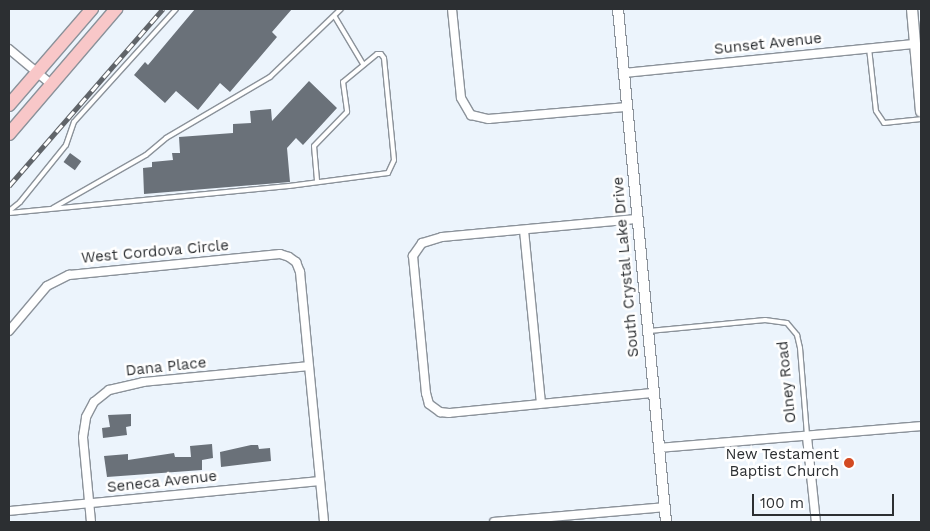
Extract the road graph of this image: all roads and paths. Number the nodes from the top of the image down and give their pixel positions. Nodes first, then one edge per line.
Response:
1 (92, 9) edge
2 (116, 9) edge
3 (176, 9) edge
4 (341, 9) edge
5 (452, 9) edge
6 (618, 9) edge
7 (912, 9) edge
8 (335, 17) junction
9 (915, 44) junction
10 (869, 48) junction
11 (9, 49) edge
12 (363, 64) junction
13 (920, 66) edge
14 (37, 73) junction
15 (623, 73) junction
16 (51, 84) junction
17 (9, 105) edge
18 (626, 107) junction
19 (921, 112) edge
20 (921, 120) edge
21 (9, 134) edge
22 (317, 181) junction
23 (51, 209) junction
24 (9, 212) edge
25 (636, 219) junction
26 (524, 230) junction
27 (9, 331) edge
28 (647, 331) junction
29 (308, 366) junction
30 (653, 393) junction
31 (541, 403) junction
32 (921, 426) edge
33 (807, 437) junction
34 (659, 448) junction
35 (319, 481) junction
36 (89, 504) junction
37 (664, 507) junction
38 (9, 510) edge
39 (552, 520) edge
40 (91, 522) edge
41 (324, 522) edge
42 (494, 522) edge
43 (666, 522) edge
44 (816, 522) edge

1 - 14 main road
2 - 16 main road
3 - 24 lane
4 - 8 lane
5 - 18 street
6 - 15 street, South Crystal Lake Drive
7 - 9 street
8 - 12 lane
8 - 23 lane
9 - 10 street, Sunset Avenue
9 - 13 street
10 - 15 street, Sunset Avenue
10 - 20 lane
11 - 14 street
12 - 22 lane
12 - 22 lane
13 - 19 street
14 - 16 street
14 - 17 main road
15 - 18 street, South Crystal Lake Drive
16 - 21 main road
18 - 25 street, South Crystal Lake Drive
22 - 23 lane
23 - 24 lane
25 - 26 street
25 - 28 street, South Crystal Lake Drive
26 - 31 street
26 - 31 street
27 - 29 street, West Cordova Circle
28 - 30 street, South Crystal Lake Drive
28 - 33 lane, Olney Road
29 - 35 street
29 - 36 street, Dana Place
30 - 31 street
30 - 34 street, South Crystal Lake Drive
32 - 33 street
33 - 34 street
33 - 44 street, Olney Road
34 - 37 street, South Crystal Lake Drive
35 - 36 street, Seneca Avenue
35 - 41 street
36 - 38 street, Seneca Avenue
36 - 40 street, Dana Place
37 - 39 street
37 - 43 street, South Crystal Lake Drive
39 - 42 street

